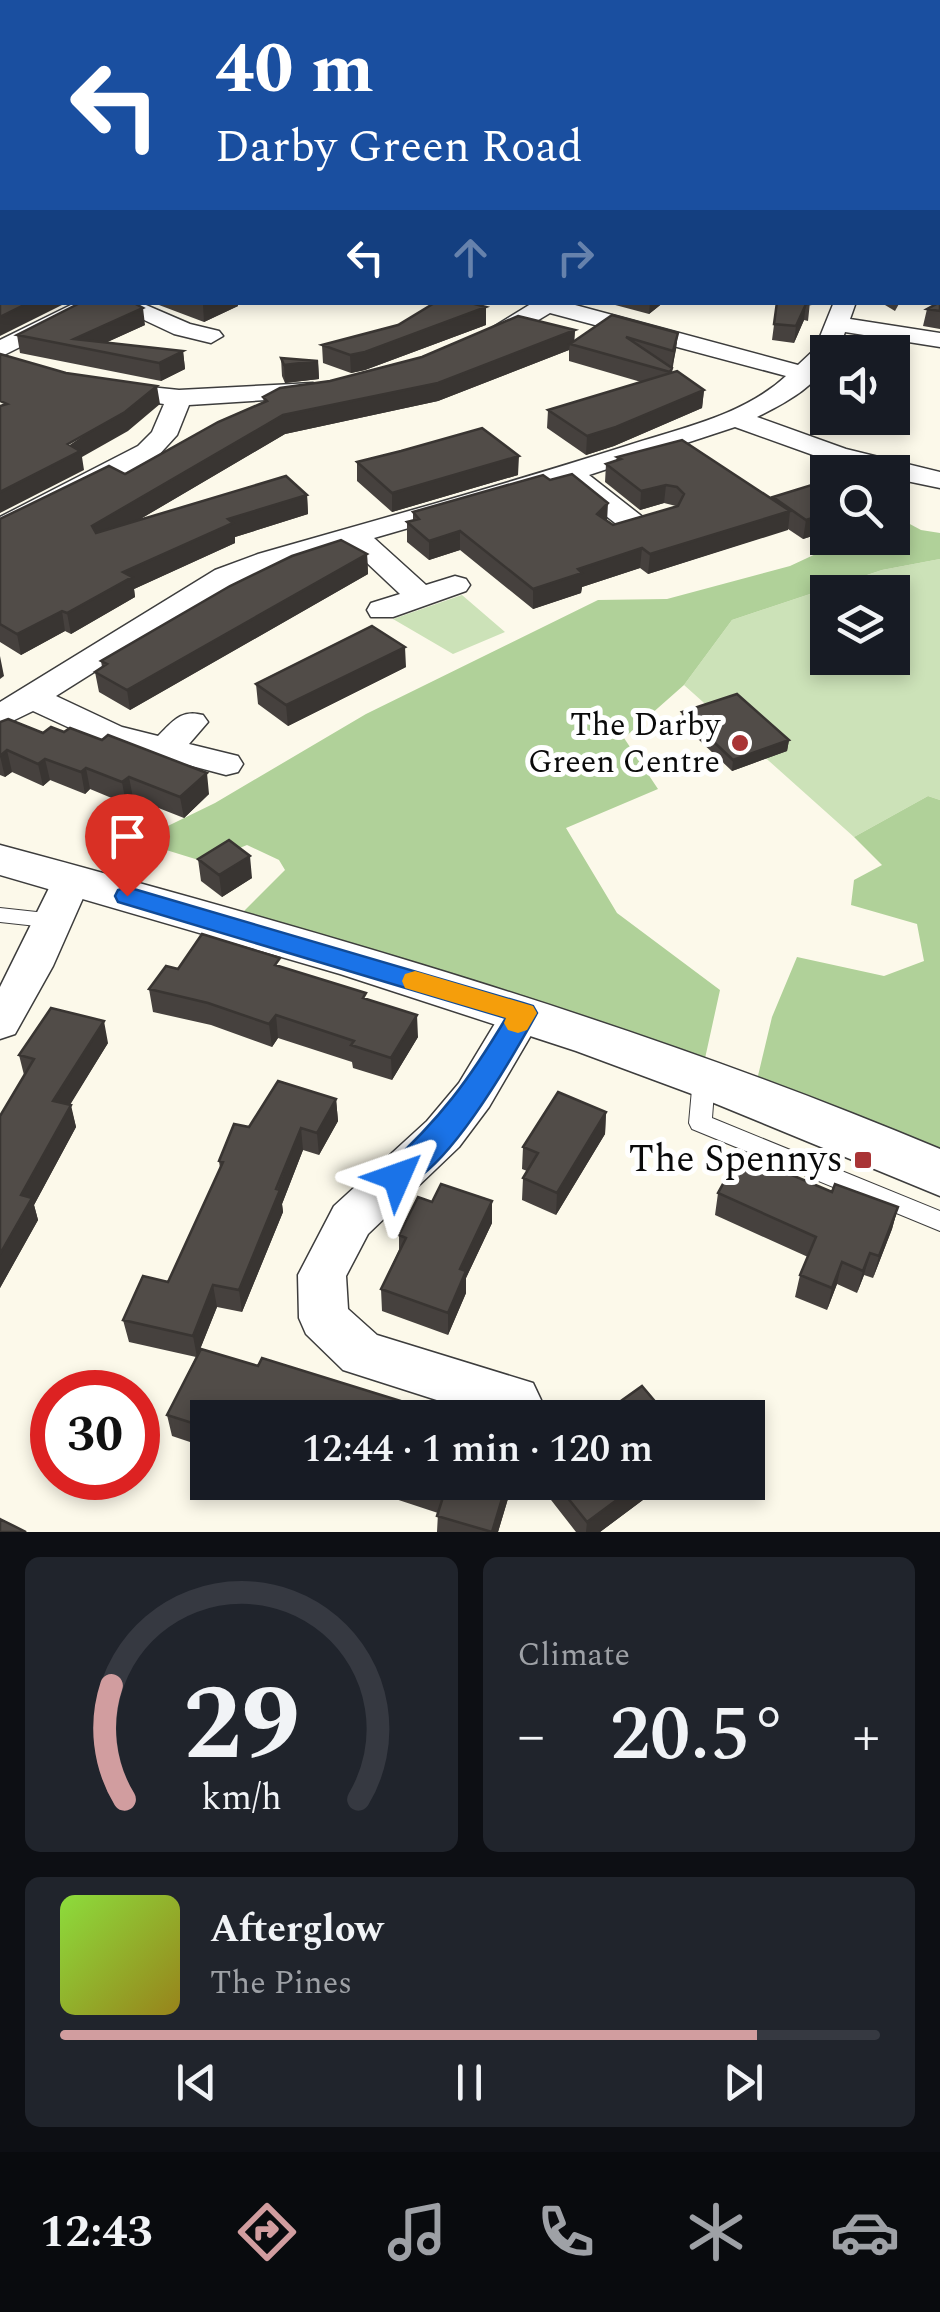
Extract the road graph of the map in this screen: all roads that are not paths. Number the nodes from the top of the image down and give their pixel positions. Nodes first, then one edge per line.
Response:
1 (92, 305) edge
2 (125, 305) edge
3 (547, 305) edge
4 (553, 305) edge
5 (842, 313) edge
6 (212, 336) dead end
7 (940, 340) edge
8 (459, 352) edge
9 (5, 357) edge
10 (806, 374) junction
11 (80, 384) edge
12 (332, 388) edge
13 (180, 398) junction
14 (736, 418) junction
15 (569, 473) junction
16 (940, 480) edge
17 (665, 515) edge
18 (0, 528) edge
19 (354, 536) junction
20 (455, 585) dead end
21 (420, 596) junction
22 (382, 610) dead end
23 (30, 697) junction
24 (0, 716) edge
25 (191, 722) dead end
26 (166, 748) junction
27 (226, 764) dead end
28 (0, 860) edge
29 (64, 901) junction
30 (0, 914) edge
31 (523, 1013) junction
32 (0, 1023) edge
33 (704, 1078) junction
34 (940, 1173) edge
35 (940, 1221) edge
36 (515, 1400) dead end

1 - 9 street
2 - 6 street
3 - 8 street
4 - 10 street
5 - 7 street
5 - 10 street
10 - 14 street
11 - 13 street
12 - 13 street
13 - 18 street
14 - 15 street
14 - 16 street
15 - 17 street
15 - 19 street
19 - 21 street
19 - 23 street
20 - 21 street
21 - 22 street
23 - 24 street
23 - 26 street
25 - 26 street
26 - 27 street
28 - 29 street
29 - 30 lane
29 - 31 street
29 - 32 street
31 - 33 street
31 - 36 street
33 - 34 street
33 - 35 lane

